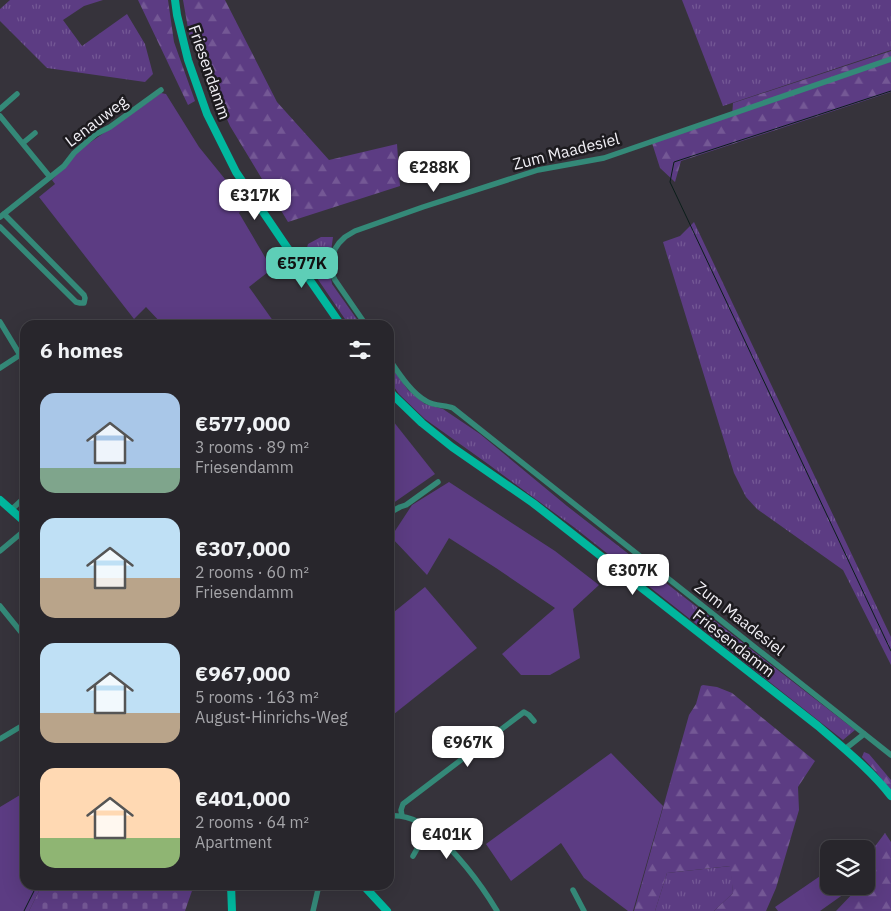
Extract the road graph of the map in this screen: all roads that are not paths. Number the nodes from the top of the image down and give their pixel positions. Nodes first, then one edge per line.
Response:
1 (175, 0) edge
2 (891, 59) edge
3 (161, 90) dead end
4 (17, 94) dead end
5 (0, 109) edge
6 (0, 116) edge
7 (35, 133) dead end
8 (22, 144) junction
9 (50, 177) junction
10 (2, 216) edge
11 (0, 227) edge
12 (338, 320) edge
13 (363, 320) edge
14 (0, 322) edge
15 (20, 355) joint
16 (394, 366) edge
17 (0, 368) edge
18 (394, 396) edge
19 (438, 482) dead end
20 (0, 500) edge
21 (20, 502) edge
22 (11, 510) junction
23 (394, 510) edge
24 (20, 518) edge
25 (20, 534) edge
26 (0, 551) edge
27 (0, 606) edge
28 (20, 631) edge
29 (534, 721) dead end
30 (20, 727) edge
31 (864, 734) junction
32 (0, 739) edge
33 (845, 749) junction
34 (891, 755) edge
35 (891, 796) edge
36 (394, 816) edge
37 (402, 816) junction
38 (428, 830) junction
39 (413, 856) dead end
40 (231, 890) edge
41 (318, 890) edge
42 (367, 890) edge
43 (573, 890) dead end
44 (232, 911) edge
45 (313, 911) edge
46 (387, 911) edge
47 (497, 911) edge
48 (584, 911) edge

1 - 12 main road, Friesendamm
2 - 13 street, Zum Maadesiel
3 - 9 street, Lenauweg
4 - 5 street
6 - 8 street
7 - 8 street
8 - 9 street
9 - 10 street, Lenauweg
10 - 11 street
14 - 15 street
15 - 17 street
16 - 31 street, Zum Maadesiel
18 - 33 main road, Friesendamm
19 - 23 street
20 - 22 main road
21 - 22 street
22 - 24 main road
25 - 26 street
27 - 28 street
29 - 37 street
30 - 32 street
31 - 33 street
31 - 34 street, Zum Maadesiel
33 - 35 main road, Friesendamm
36 - 37 street
37 - 38 street
38 - 39 street
38 - 47 street
40 - 44 main road
41 - 45 street
42 - 46 main road
43 - 48 street

